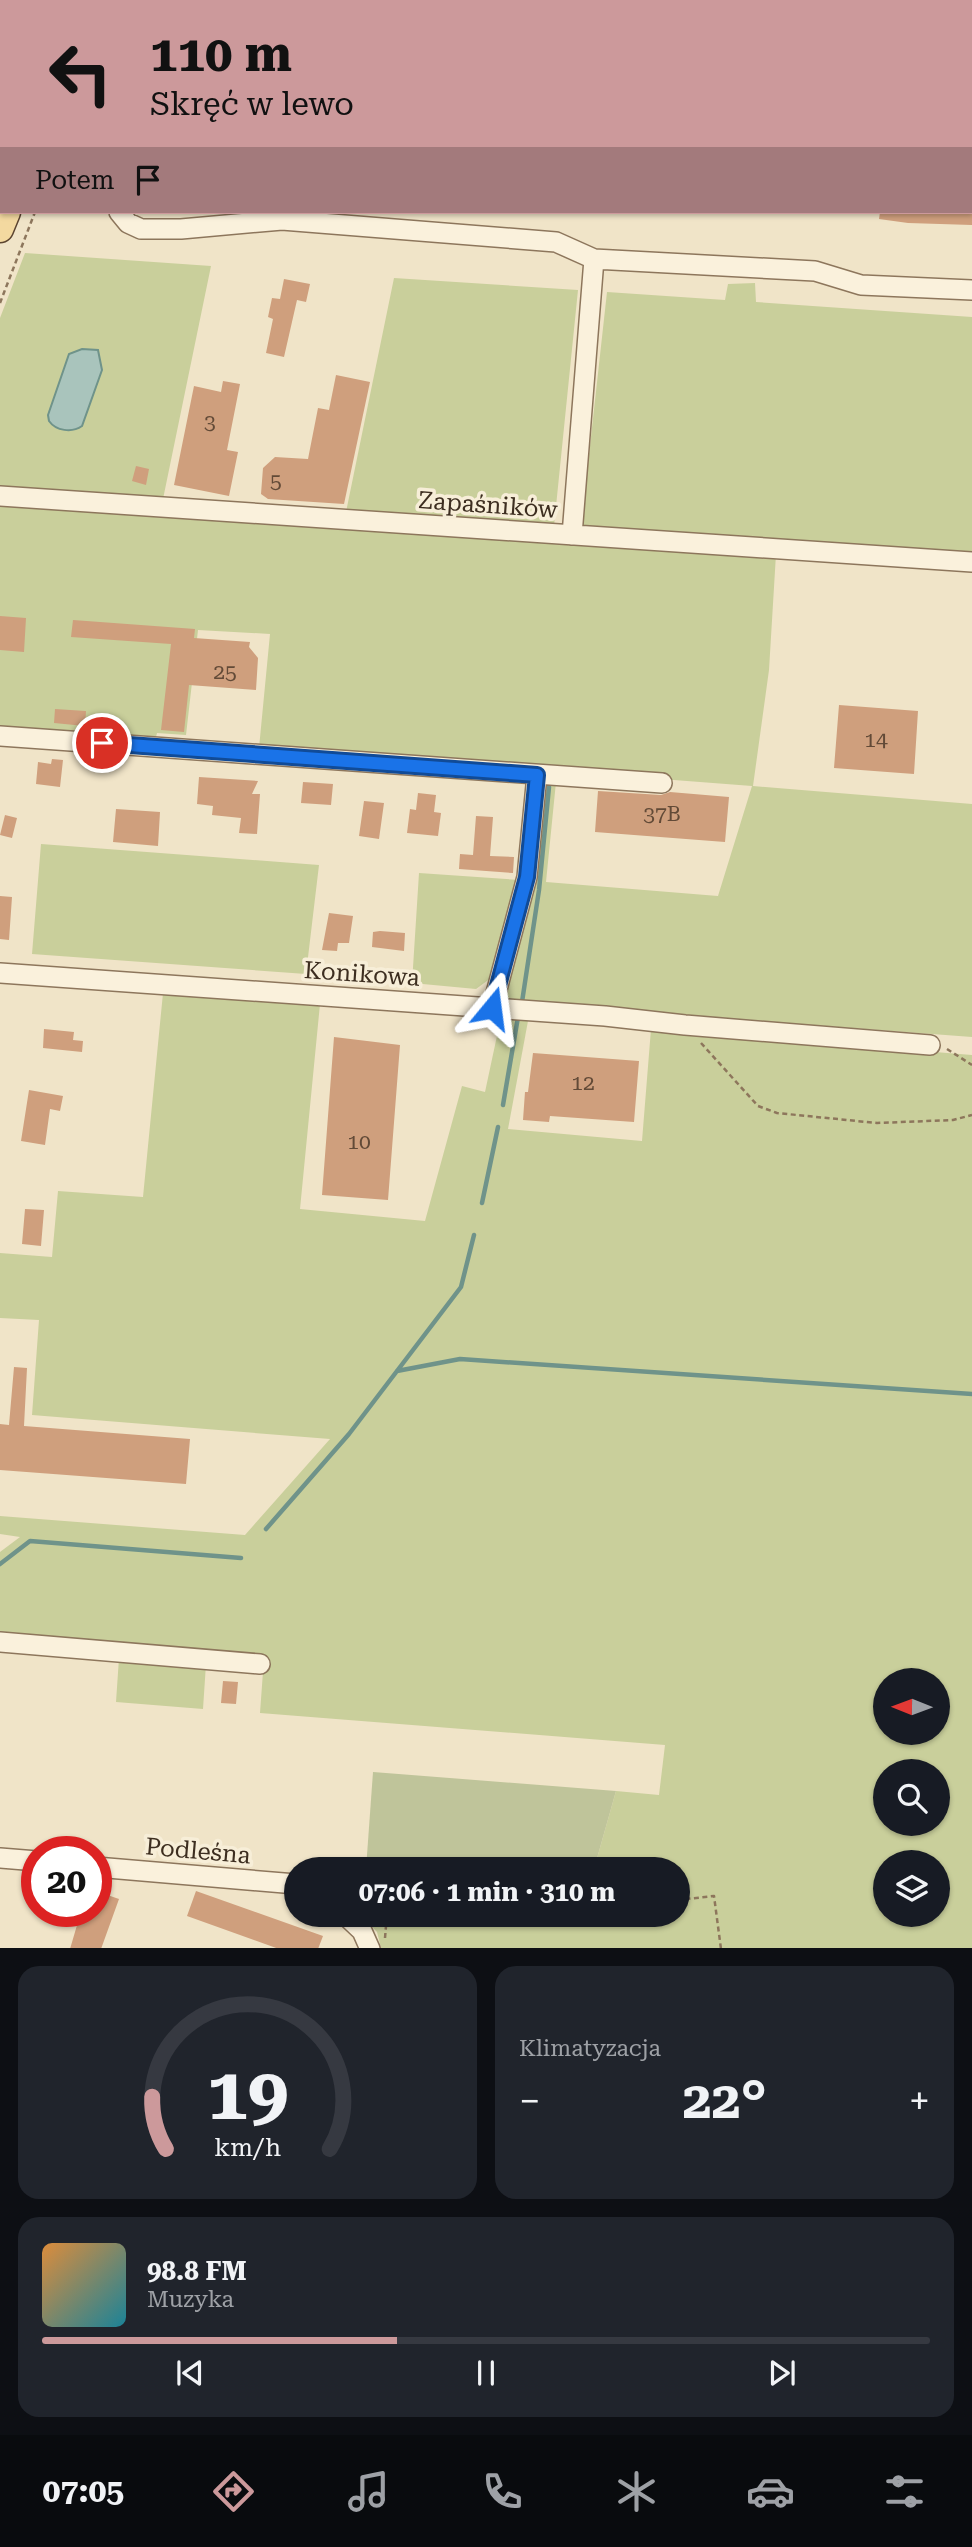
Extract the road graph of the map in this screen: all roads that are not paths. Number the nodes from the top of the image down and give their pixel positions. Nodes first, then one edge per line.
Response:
1 (121, 214) edge
2 (594, 259) junction
3 (972, 290) edge
4 (0, 496) edge
5 (572, 535) junction
6 (972, 562) edge
7 (0, 736) edge
8 (537, 775) junction
9 (662, 783) dead end
10 (0, 973) edge
11 (492, 1008) junction
12 (930, 1045) road end
13 (0, 1642) edge
14 (260, 1664) dead end
15 (0, 1858) edge
16 (21, 1860) edge
17 (112, 1868) edge
18 (284, 1883) edge
19 (358, 1927) edge
20 (370, 1948) edge

1 - 2 street
2 - 3 street
2 - 5 street
4 - 5 street, Zapaśników
5 - 6 street, Zapaśników
7 - 8 street
8 - 9 street
8 - 11 street
10 - 11 street, Konikowa
11 - 12 street, Konikowa
13 - 14 street
15 - 16 street
17 - 18 street, Podleśna
19 - 20 street

